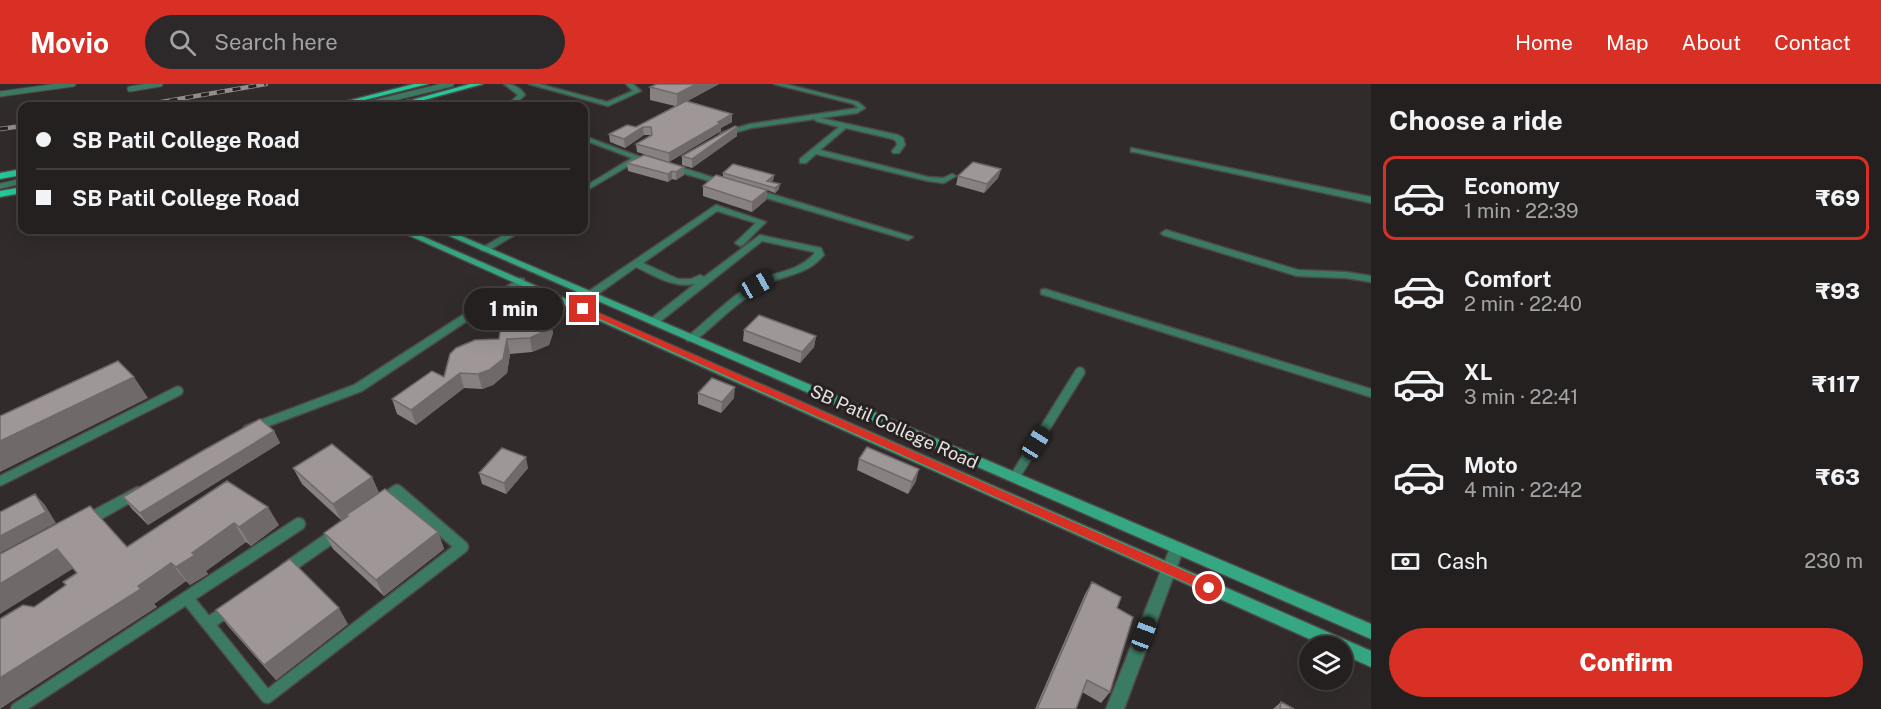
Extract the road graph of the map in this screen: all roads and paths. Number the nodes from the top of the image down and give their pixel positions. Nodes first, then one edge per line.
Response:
1 (73, 84) edge
2 (160, 84) edge
3 (424, 84) edge
4 (451, 84) edge
5 (479, 84) edge
6 (507, 84) edge
7 (532, 84) edge
8 (629, 84) edge
9 (777, 84) edge
10 (130, 89) dead end
11 (0, 94) edge
12 (418, 100) junction
13 (349, 102) edge
14 (377, 102) edge
15 (410, 102) edge
16 (422, 102) edge
17 (514, 102) edge
18 (808, 118) junction
19 (844, 126) junction
20 (588, 139) edge
21 (714, 139) edge
22 (1134, 150) dead end
23 (814, 151) junction
24 (896, 152) dead end
25 (639, 158) junction
26 (803, 161) dead end
27 (18, 173) edge
28 (0, 176) edge
29 (952, 176) dead end
30 (18, 182) edge
31 (0, 186) edge
32 (588, 188) edge
33 (18, 191) edge
34 (0, 195) edge
35 (1371, 200) edge
36 (1166, 233) dead end
37 (411, 234) edge
38 (450, 234) edge
39 (511, 234) edge
40 (908, 237) dead end
41 (485, 249) junction
42 (637, 264) junction
43 (1371, 279) edge
44 (520, 281) junction
45 (1045, 292) dead end
46 (590, 295) junction
47 (653, 322) junction
48 (691, 339) junction
49 (1080, 372) dead end
50 (178, 391) dead end
51 (1371, 393) edge
52 (238, 435) edge
53 (1014, 478) junction
54 (0, 481) edge
55 (145, 487) edge
56 (378, 504) edge
57 (299, 524) dead end
58 (349, 524) edge
59 (73, 529) edge
60 (1177, 548) junction
61 (1169, 570) junction
62 (274, 578) edge
63 (187, 598) junction
64 (236, 604) edge
65 (208, 624) junction
66 (1371, 632) edge
67 (1371, 658) edge
68 (17, 709) edge
69 (1115, 709) edge

1 - 11 lane
2 - 10 lane
3 - 13 main road
4 - 14 lane
5 - 12 main road
6 - 17 street
7 - 8 street
9 - 18 street
12 - 15 main road
12 - 16 street
18 - 19 street
18 - 21 street
19 - 23 street
19 - 24 street
20 - 25 street
22 - 35 street
23 - 26 street
23 - 29 street
25 - 32 street
25 - 40 street
27 - 28 main road
30 - 31 lane
33 - 34 main road
36 - 43 street
37 - 44 street, SB Patil College Road
38 - 41 street, SB Patil College Road
39 - 41 street
41 - 46 street, SB Patil College Road
42 - 42 street
42 - 46 street
44 - 52 street
44 - 61 street, SB Patil College Road
45 - 51 street
46 - 47 street, SB Patil College Road
47 - 48 street, SB Patil College Road
47 - 48 street
48 - 53 street, SB Patil College Road
49 - 53 lane
50 - 54 lane
53 - 60 street, SB Patil College Road
55 - 59 street
56 - 65 lane
57 - 63 lane
58 - 62 lane
60 - 61 street
60 - 66 street, SB Patil College Road
61 - 67 street, SB Patil College Road
61 - 69 street
63 - 65 lane
63 - 68 lane
64 - 65 lane

